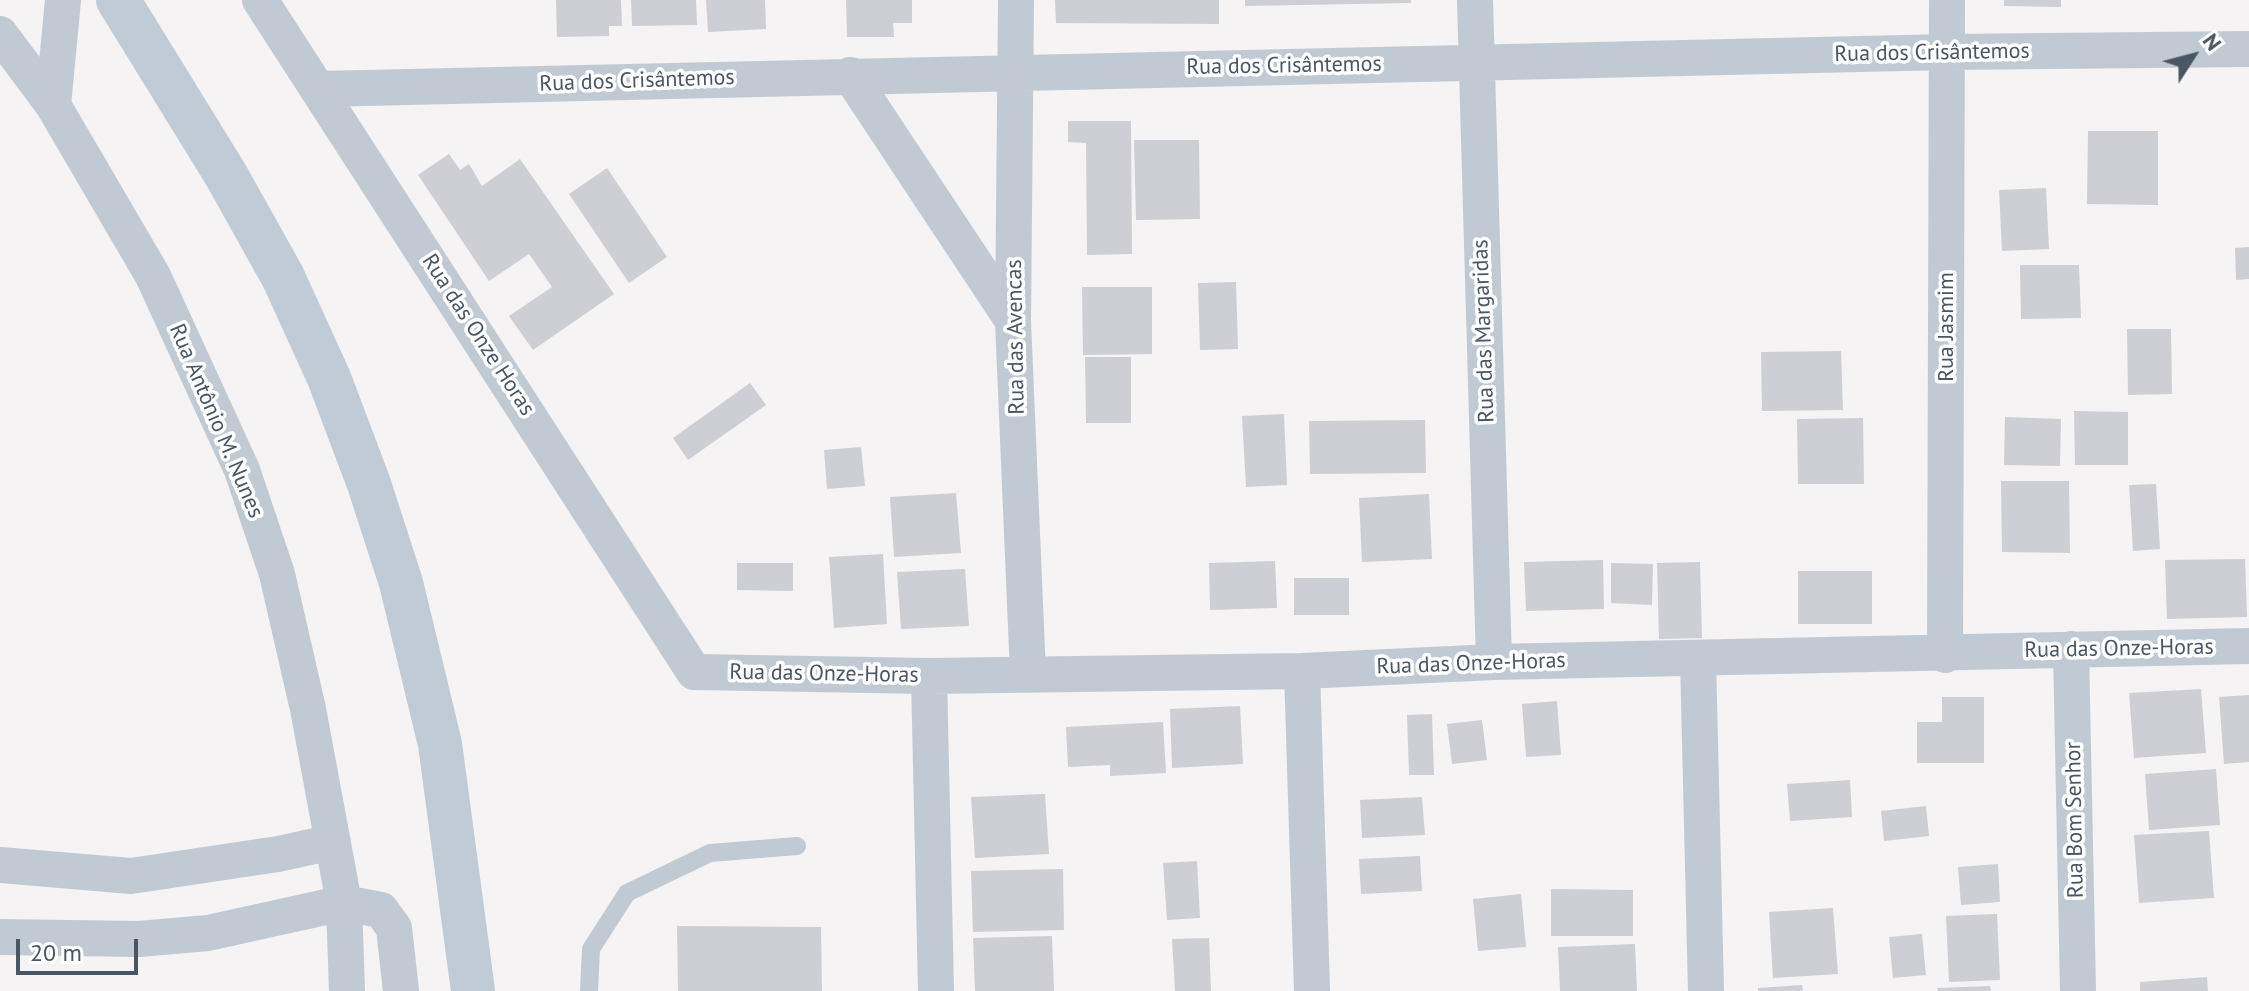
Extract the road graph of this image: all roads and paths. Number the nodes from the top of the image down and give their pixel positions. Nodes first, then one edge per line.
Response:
1 (63, 0) edge
2 (118, 0) edge
3 (260, 0) edge
4 (1016, 0) edge
5 (1475, 0) edge
6 (1947, 0) edge
7 (0, 34) edge
8 (2249, 49) edge
9 (1948, 52) junction
10 (1476, 62) junction
11 (1017, 72) junction
12 (850, 75) junction
13 (320, 89) junction
14 (53, 105) junction
15 (1013, 321) junction
16 (2249, 646) edge
17 (2071, 649) junction
18 (1945, 655) junction
19 (1698, 658) junction
20 (1494, 662) junction
21 (1302, 671) junction
22 (694, 672) joint
23 (1028, 674) junction
24 (929, 676) junction
25 (333, 842) junction
26 (797, 846) dead end
27 (0, 865) edge
28 (344, 903) junction
29 (0, 937) edge
30 (347, 991) edge
31 (401, 991) edge
32 (473, 991) edge
33 (589, 991) edge
34 (936, 991) edge
35 (1312, 991) edge
36 (1706, 991) edge
37 (2078, 991) edge

1 - 14 street
2 - 32 main road
3 - 13 street, Rua das Onze Horas
4 - 11 street, Rua das Avencas
5 - 10 street, Rua das Margaridas
6 - 9 street, Rua Jasmim
7 - 14 street, Rua Antônio M. Nunes
8 - 9 street, Rua dos Crisântemos
9 - 10 street, Rua dos Crisântemos
9 - 18 street, Rua Jasmim
10 - 11 street, Rua dos Crisântemos
10 - 20 street, Rua das Margaridas
11 - 12 street, Rua dos Crisântemos
11 - 15 street, Rua das Avencas
12 - 13 street, Rua dos Crisântemos
12 - 15 street
13 - 22 street, Rua das Onze Horas
14 - 25 street, Rua Antônio M. Nunes
15 - 23 street, Rua das Avencas
16 - 17 street, Rua das Onze-Horas
17 - 18 street, Rua das Onze-Horas
17 - 37 street, Rua Bom Senhor
18 - 19 street, Rua das Onze-Horas
19 - 20 street, Rua das Onze-Horas
19 - 36 street
20 - 21 street, Rua das Onze-Horas
21 - 23 street, Rua das Onze-Horas
21 - 35 street
22 - 24 street, Rua das Onze-Horas
23 - 24 street, Rua das Onze-Horas
24 - 34 street
25 - 27 street
25 - 28 street, Rua Antônio M. Nunes
26 - 33 lane
28 - 29 street
28 - 30 street, Rua Antônio M. Nunes
28 - 31 street

